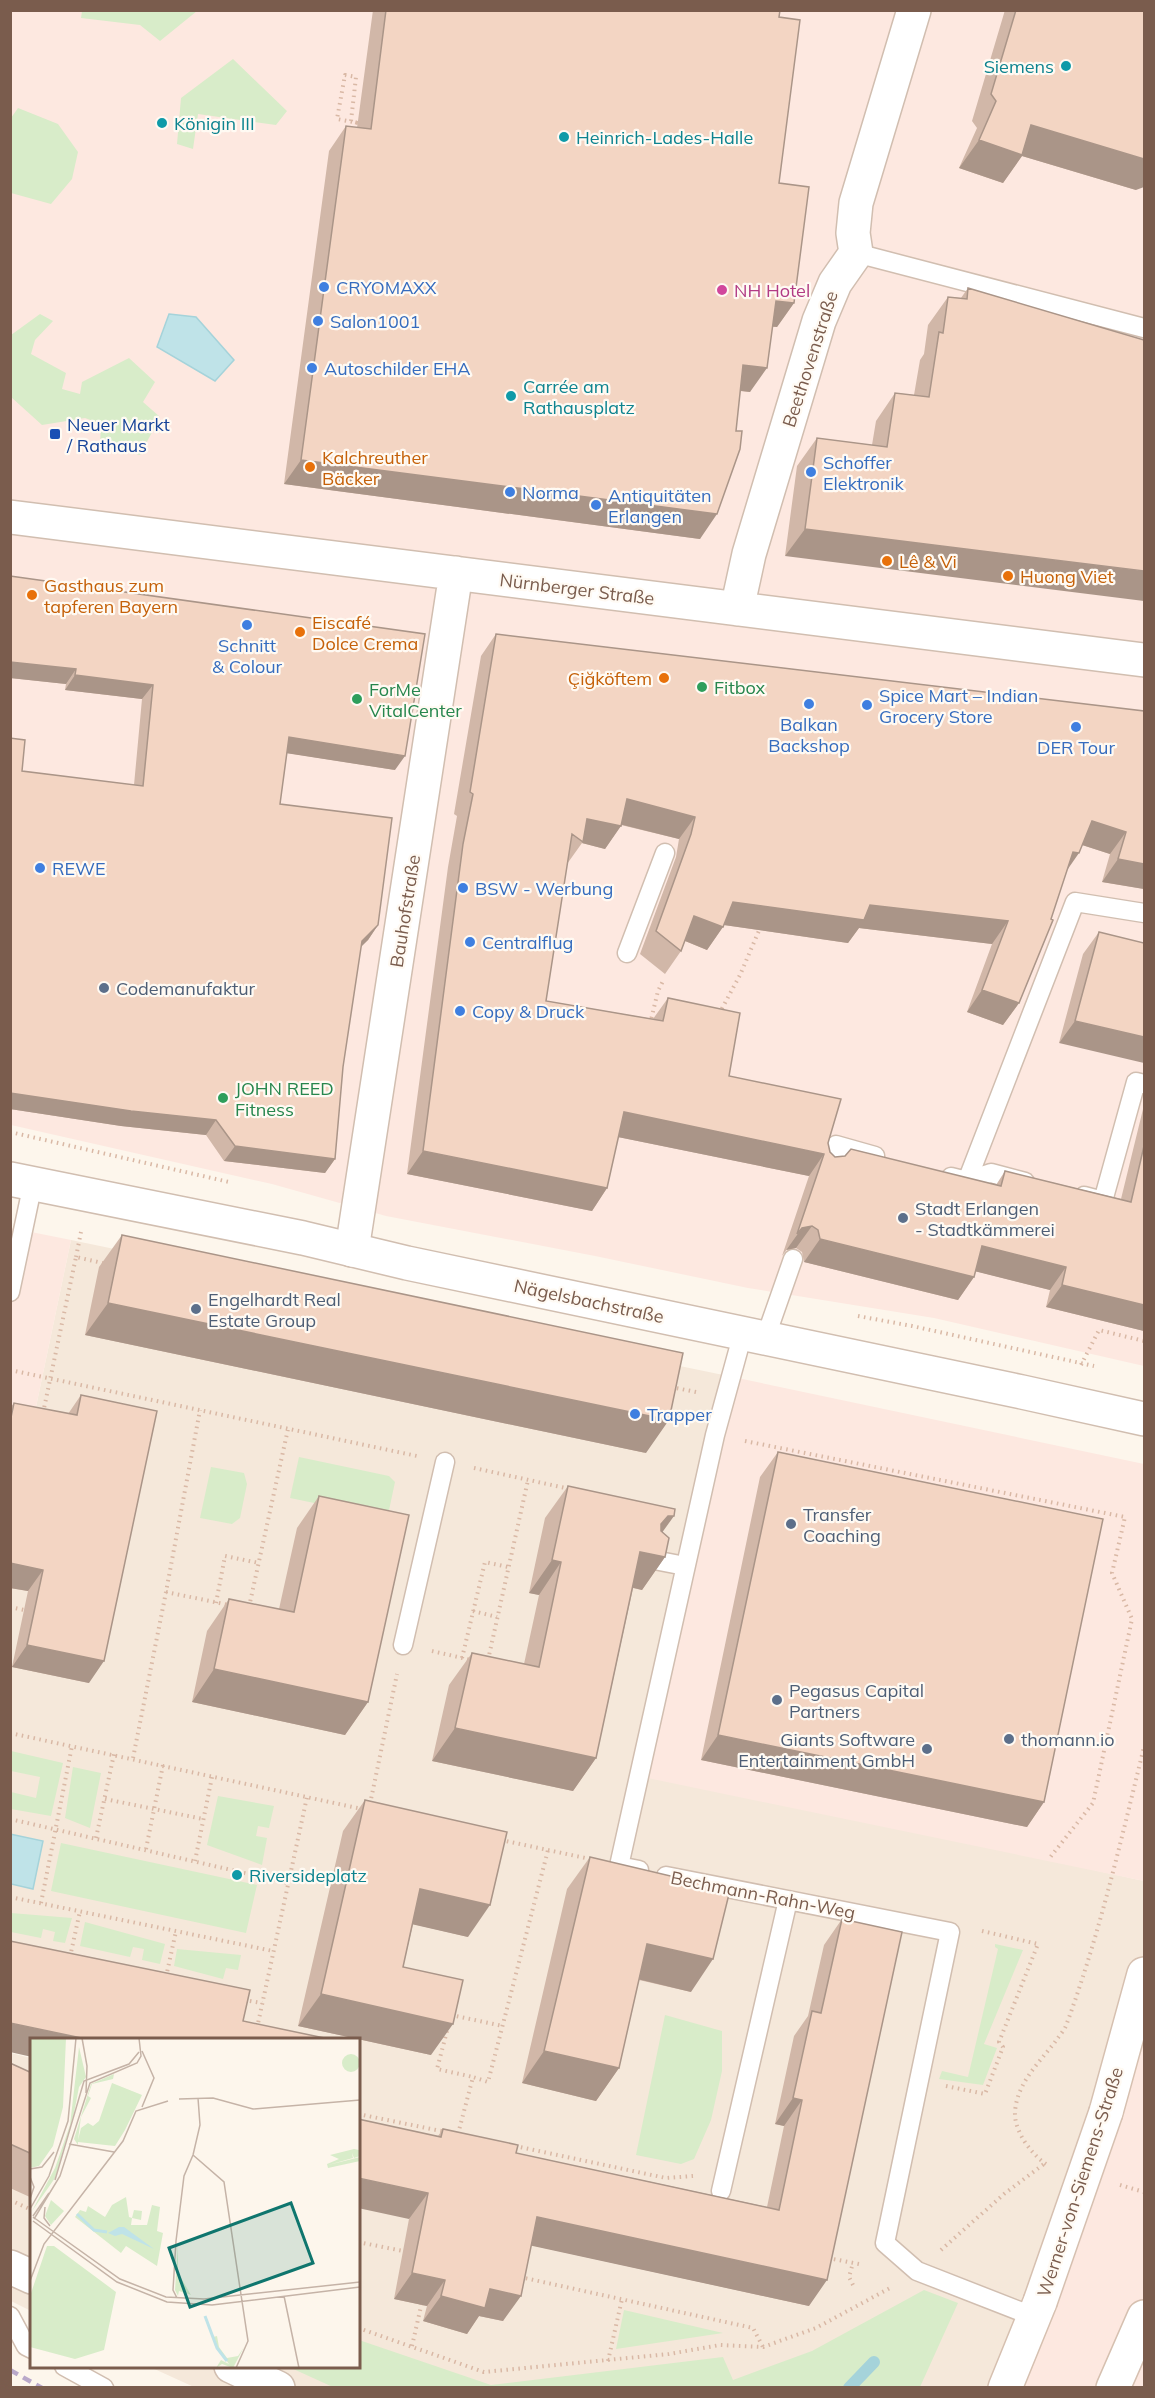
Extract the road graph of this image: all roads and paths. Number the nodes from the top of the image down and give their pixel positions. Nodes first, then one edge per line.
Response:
1 (914, 10) edge
2 (337, 119) joint
3 (856, 253) junction
4 (1144, 328) edge
5 (10, 517) edge
6 (456, 573) junction
7 (738, 609) junction
8 (1144, 660) edge
9 (665, 853) dead end
10 (1144, 913) edge
11 (766, 916) edge
12 (627, 952) dead end
13 (664, 979) dead end
14 (717, 1017) edge
15 (649, 1026) edge
16 (1144, 1084) edge
17 (890, 1160) edge
18 (824, 1169) edge
19 (934, 1172) edge
20 (22, 1181) edge
21 (967, 1181) junction
22 (1047, 1187) edge
23 (1069, 1192) edge
24 (82, 1230) dead end
25 (352, 1250) junction
26 (76, 1257) junction
27 (793, 1259) dead end
28 (111, 1265) dead end
29 (10, 1292) edge
30 (754, 1336) junction
31 (1144, 1341) edge
32 (10, 1370) edge
33 (50, 1378) junction
34 (669, 1386) edge
35 (724, 1399) junction
36 (1062, 1401) junction
37 (200, 1410) junction
38 (1144, 1419) edge
39 (42, 1421) edge
40 (288, 1429) junction
41 (715, 1435) junction
42 (445, 1462) junction
43 (528, 1480) junction
44 (573, 1490) edge
45 (649, 1559) edge
46 (259, 1563) junction
47 (685, 1566) junction
48 (508, 1567) junction
49 (166, 1592) junction
50 (216, 1603) junction
51 (10, 1606) edge
52 (237, 1607) edge
53 (24, 1610) dead end
54 (248, 1610) edge
55 (473, 1611) junction
56 (497, 1617) junction
57 (403, 1645) junction
58 (462, 1658) junction
59 (10, 1733) edge
60 (72, 1746) junction
61 (1144, 1747) edge
62 (114, 1754) junction
63 (132, 1758) junction
64 (163, 1766) junction
65 (212, 1777) junction
66 (307, 1797) junction
67 (105, 1798) junction
68 (154, 1809) junction
69 (10, 1819) edge
70 (203, 1819) junction
71 (57, 1830) junction
72 (96, 1838) junction
73 (492, 1838) edge
74 (146, 1849) junction
75 (548, 1850) junction
76 (1048, 1860) dead end
77 (195, 1861) junction
78 (619, 1866) junction
79 (288, 1883) junction
80 (10, 1897) edge
81 (788, 1900) junction
82 (41, 1903) junction
83 (80, 1911) junction
84 (176, 1931) junction
85 (950, 1932) junction
86 (273, 1951) junction
87 (69, 1965) edge
88 (1144, 1974) edge
89 (164, 1984) edge
90 (240, 1999) edge
91 (262, 2003) junction
92 (503, 2026) junction
93 (257, 2029) edge
94 (474, 2077) junction
95 (919, 2081) junction
96 (360, 2114) edge
97 (507, 2145) edge
98 (666, 2178) dead end
99 (721, 2191) dead end
100 (10, 2200) edge
101 (30, 2209) edge
102 (360, 2242) edge
103 (411, 2253) dead end
104 (819, 2256) edge
105 (853, 2263) junction
106 (859, 2264) dead end
107 (917, 2271) junction
108 (510, 2274) edge
109 (853, 2285) dead end
110 (424, 2290) edge
111 (622, 2299) junction
112 (1022, 2313) dead end
113 (10, 2316) edge
114 (1144, 2317) edge
115 (360, 2329) edge
116 (412, 2346) junction
117 (30, 2348) edge
118 (763, 2348) junction
119 (608, 2361) junction
120 (66, 2368) edge
121 (233, 2368) edge
122 (104, 2388) edge
123 (278, 2388) edge
124 (1005, 2388) edge
125 (1113, 2388) edge

1 - 3 street
2 - 2 path
3 - 4 lane
3 - 7 street, Beethovenstraße
5 - 6 street, Nürnberger Straße
6 - 7 street, Nürnberger Straße
6 - 25 street, Bauhofstraße
7 - 8 street, Nürnberger Straße
9 - 12 lane
10 - 21 lane
11 - 14 path
13 - 15 path
16 - 23 lane
17 - 18 lane
19 - 21 lane
20 - 25 street, Nägelsbachstraße
20 - 29 lane, Nägelsbachstraße
21 - 22 lane
24 - 26 path
25 - 30 street, Nägelsbachstraße
26 - 28 path
26 - 33 path
27 - 30 lane
30 - 35 lane
30 - 36 street, Nägelsbachstraße
31 - 36 path
32 - 33 path
33 - 37 path
33 - 39 path
34 - 35 path
35 - 41 lane
36 - 38 street, Nägelsbachstraße
37 - 40 path
37 - 49 path
40 - 42 path
40 - 46 path
41 - 47 lane
41 - 76 path
42 - 43 path
42 - 57 lane
43 - 44 path
43 - 48 path
45 - 47 lane
46 - 50 path
46 - 54 path
47 - 78 lane
48 - 55 path
48 - 56 path
49 - 50 path
49 - 63 path
50 - 52 path
51 - 53 path
55 - 56 path
55 - 58 path
56 - 58 path
57 - 58 path
57 - 66 path
59 - 60 path
60 - 62 path
60 - 71 path
61 - 107 path
62 - 63 path
62 - 67 path
63 - 64 path
64 - 65 path
64 - 68 path
65 - 66 path
65 - 70 path
66 - 79 path
67 - 68 path
67 - 72 path
68 - 70 path
68 - 74 path
69 - 71 path
70 - 77 path
71 - 72 path
71 - 82 path
72 - 74 path
73 - 75 path
74 - 77 path
75 - 78 path
75 - 92 path
77 - 79 path
78 - 81 lane, Bechmann-Rahn-Weg
79 - 86 path
80 - 82 path
81 - 85 lane, Bechmann-Rahn-Weg
81 - 99 lane
82 - 83 path
83 - 84 path
83 - 87 path
84 - 86 path
84 - 89 path
85 - 95 lane
85 - 95 path
86 - 91 path
88 - 124 street, Werner-von-Siemens-Straße, bridge
90 - 91 path
91 - 93 path
92 - 94 path
92 - 94 path
94 - 96 path
95 - 107 lane
97 - 98 path
100 - 101 path
102 - 103 path
104 - 105 path
105 - 106 path
105 - 109 path
107 - 112 lane
107 - 118 path
108 - 111 path
110 - 116 path
111 - 118 path
111 - 119 path
113 - 117 lane
114 - 125 street
115 - 116 path
116 - 119 path
118 - 119 path
120 - 122 lane
121 - 123 street

